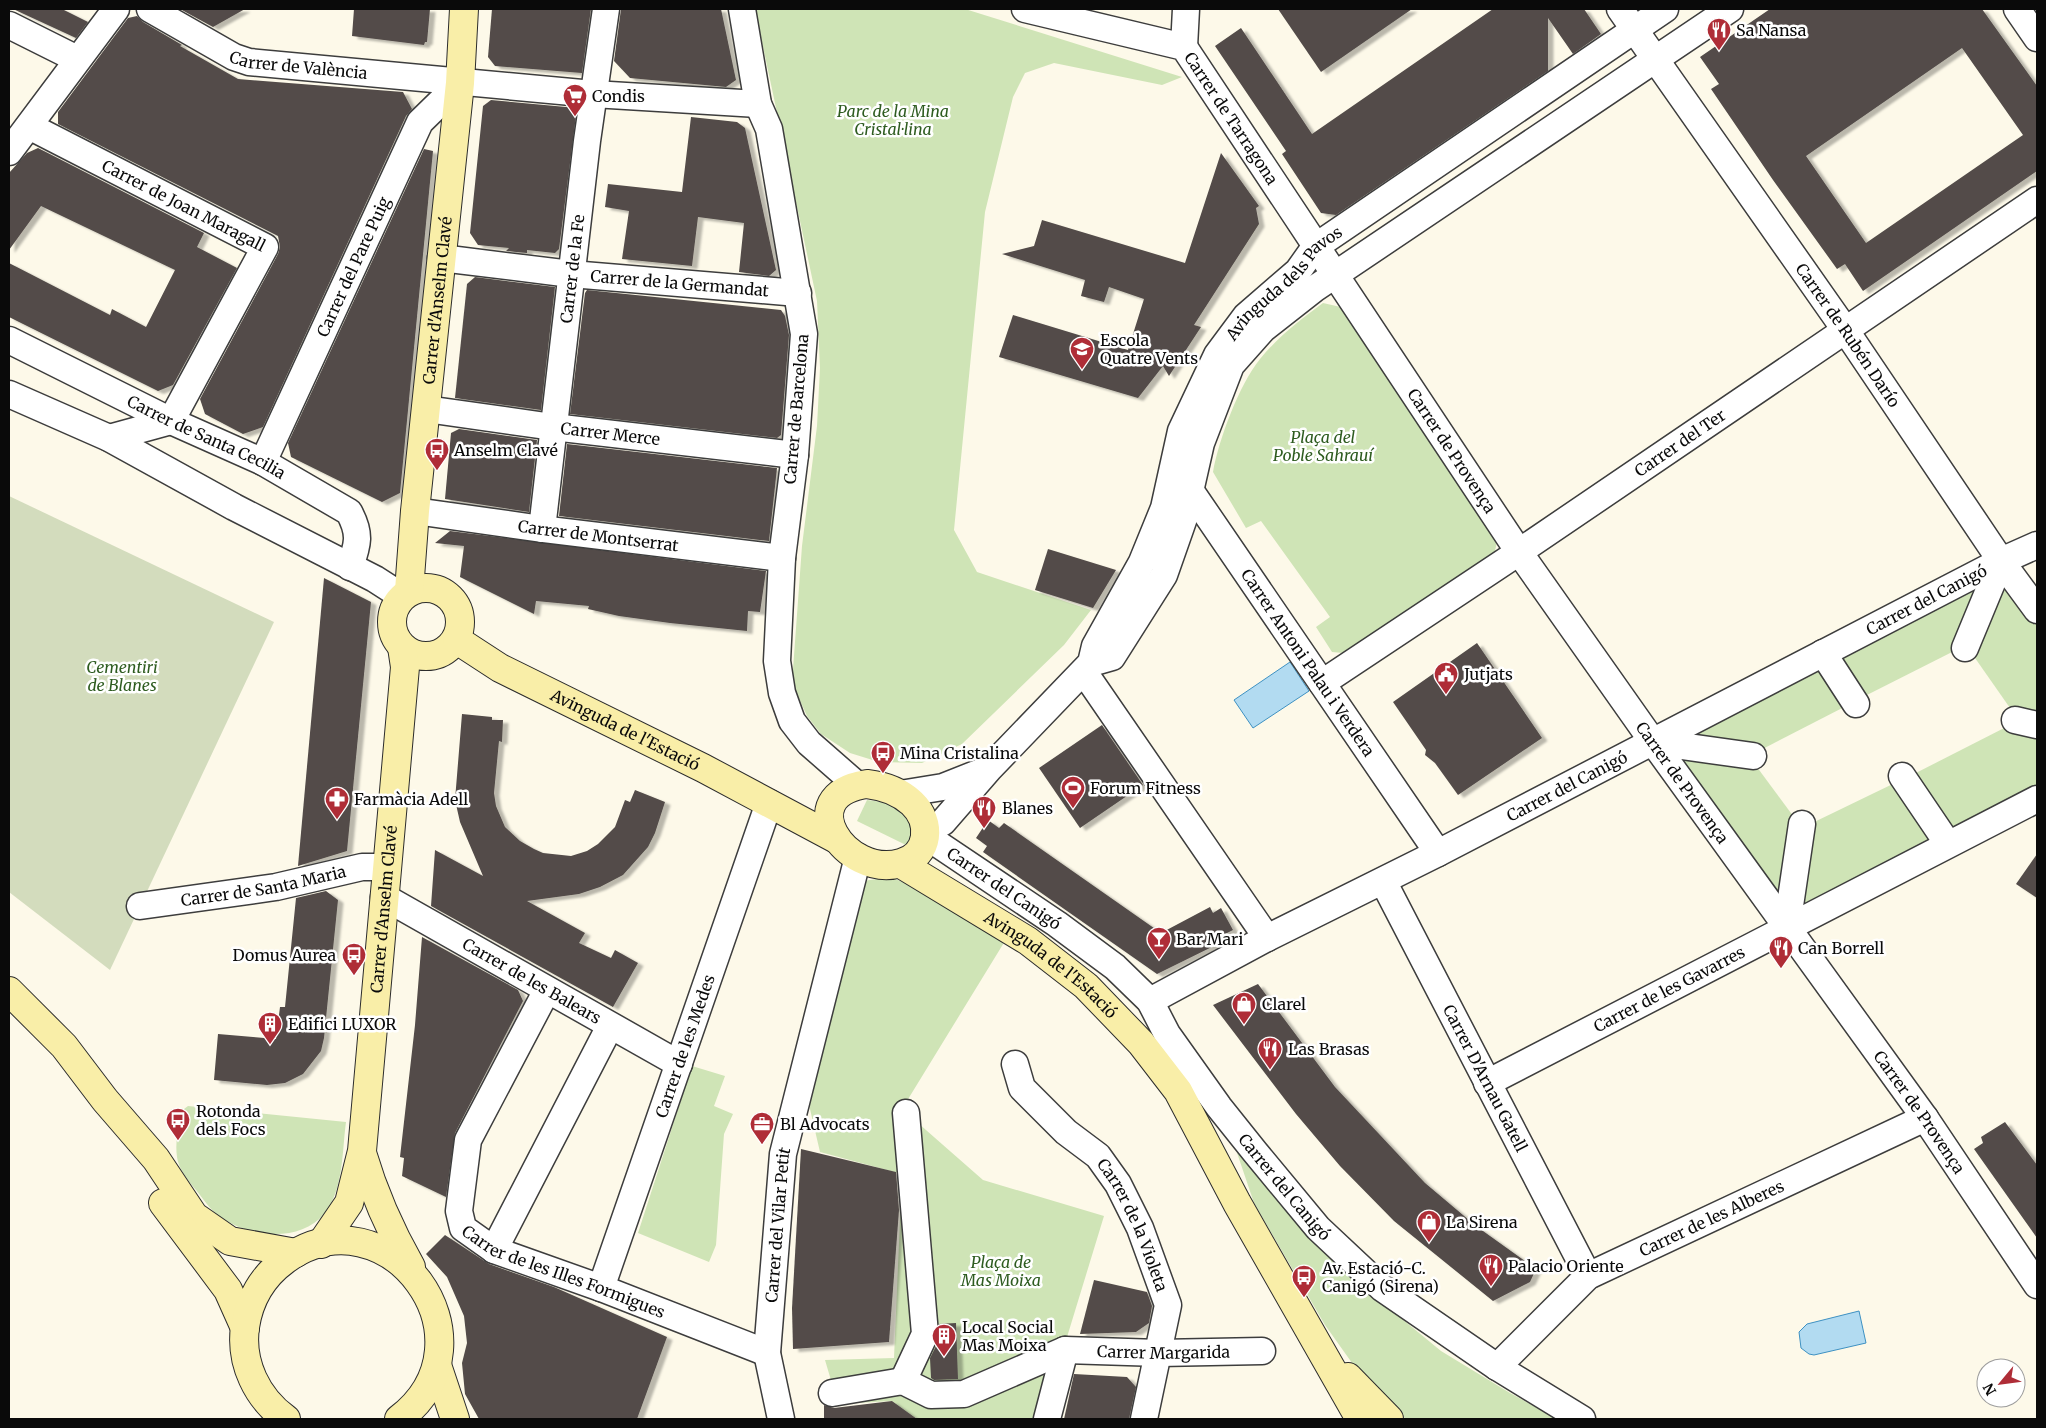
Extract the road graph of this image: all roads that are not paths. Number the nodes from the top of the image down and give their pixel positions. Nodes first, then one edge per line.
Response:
1 (116, 9) edge
2 (150, 9) edge
3 (464, 9) edge
4 (606, 9) edge
5 (742, 9) edge
6 (1025, 9) edge
7 (1186, 9) edge
8 (1665, 9) edge
9 (1730, 9) edge
10 (2017, 9) edge
11 (1064, 14) edge
12 (1627, 19) edge
13 (9, 25) edge
14 (2037, 38) edge
15 (1184, 47) junction
16 (77, 59) junction
17 (1657, 59) junction
18 (460, 82) junction
19 (593, 94) junction
20 (758, 104) junction
21 (29, 126) junction
22 (9, 152) edge
23 (2037, 200) edge
24 (1315, 247) junction
25 (441, 258) junction
26 (571, 274) junction
27 (1335, 276) junction
28 (798, 294) junction
29 (1846, 331) junction
30 (9, 340) edge
31 (9, 394) edge
32 (426, 410) junction
33 (171, 421) junction
34 (553, 427) junction
35 (109, 438) junction
36 (795, 455) junction
37 (263, 462) junction
38 (1181, 483) junction
39 (415, 511) junction
40 (542, 530) junction
41 (2037, 545) edge
42 (1519, 552) junction
43 (782, 558) junction
44 (2001, 561) junction
45 (350, 567) junction
46 (406, 594) junction
47 (2037, 610) edge
48 (457, 640) junction
49 (1966, 648) dead end
50 (1823, 653) junction
51 (410, 657) junction
52 (1087, 667) junction
53 (1322, 683) junction
54 (1856, 704) dead end
55 (1652, 742) junction
56 (1753, 756) dead end
57 (989, 769) junction
58 (1902, 776) dead end
59 (846, 792) junction
60 (900, 794) junction
61 (2037, 799) edge
62 (769, 803) junction
63 (796, 816) junction
64 (1802, 824) dead end
65 (926, 834) junction
66 (836, 840) junction
67 (1948, 844) junction
68 (1438, 853) junction
69 (858, 857) junction
70 (900, 864) junction
71 (386, 867) junction
72 (1383, 881) junction
73 (384, 897) junction
74 (140, 906) dead end
75 (1787, 926) junction
76 (1267, 938) junction
77 (547, 990) junction
78 (9, 991) edge
79 (1150, 1001) junction
80 (610, 1026) junction
81 (1167, 1034) junction
82 (679, 1064) junction
83 (1015, 1064) dead end
84 (1487, 1082) junction
85 (1178, 1091) junction
86 (105, 1100) junction
87 (906, 1113) dead end
88 (1925, 1118) junction
89 (362, 1151) junction
90 (308, 1248) junction
91 (494, 1250) junction
92 (1588, 1276) junction
93 (418, 1279) junction
94 (2037, 1285) edge
95 (601, 1288) junction
96 (245, 1328) junction
97 (1313, 1340) junction
98 (1065, 1350) junction
99 (1262, 1350) dead end
100 (767, 1353) junction
101 (1159, 1353) junction
102 (436, 1365) junction
103 (1497, 1367) junction
104 (903, 1381) junction
105 (832, 1393) dead end
106 (286, 1419) edge
107 (399, 1419) edge
108 (455, 1419) edge
109 (781, 1419) edge
110 (1047, 1419) edge
111 (1144, 1419) edge
112 (1360, 1419) edge
113 (1389, 1419) edge
114 (1582, 1419) edge

1 - 16 street
2 - 18 street, Carrer de València
3 - 18 street, Carrer d'Anselm Clavé
4 - 19 street, Carrer de la Fe
5 - 20 street, Carrer de Barcelona
6 - 11 street, Carrer de Tarragona
7 - 15 street
8 - 12 street, Avinguda dels Pavos
9 - 17 street, Avinguda dels Pavos
10 - 14 street
11 - 15 street, Carrer de Tarragona
12 - 17 street
12 - 24 street, Avinguda dels Pavos
13 - 16 street
15 - 24 street, Carrer de Tarragona
16 - 21 street
17 - 27 street, Avinguda dels Pavos
17 - 29 street, Carrer de Rubén Darío
18 - 19 street, Carrer de València
18 - 25 street, Carrer d'Anselm Clavé
18 - 37 street, Carrer del Pare Puig
19 - 20 street, Carrer de València
19 - 26 street, Carrer de la Fe
20 - 28 street, Carrer de Barcelona
21 - 22 street
21 - 33 street, Carrer de Joan Maragall
23 - 29 street, Carrer del Ter
24 - 27 street, Carrer de Tarragona
24 - 38 street, Avinguda dels Pavos
25 - 26 street, Carrer de la Germandat
25 - 32 street, Carrer d'Anselm Clavé
26 - 28 street, Carrer de la Germandat
26 - 34 street, Carrer de la Fe
27 - 38 street, Avinguda dels Pavos
27 - 42 street, Carrer de Provença
28 - 36 street, Carrer de Barcelona
29 - 42 street, Carrer del Ter
29 - 44 street, Carrer de Rubén Darío
30 - 33 street, Carrer de Santa Cecilia
31 - 35 street
32 - 34 street, Carrer Merce
32 - 39 street, Carrer d'Anselm Clavé
33 - 35 street
33 - 37 street, Carrer de Santa Cecilia
34 - 36 street, Carrer Merce
34 - 40 street, Carrer de la Fe
35 - 45 street
36 - 43 street, Carrer de Barcelona
37 - 45 street, Carrer de Santa Cecilia
38 - 52 street, Avinguda dels Pavos
38 - 53 street, Carrer Antoni Palau i Verdera
39 - 40 street, Carrer de Montserrat
39 - 46 street, Carrer d'Anselm Clavé
40 - 43 street, Carrer de Montserrat
41 - 44 street, Carrer del Canigó
42 - 53 street, Carrer del Ter
42 - 55 street, Carrer de Provença
43 - 59 street, Carrer de Barcelona
44 - 47 street, Carrer de Rubén Darío
44 - 49 street
44 - 50 street, Carrer del Canigó
45 - 46 street
46 - 48 street
46 - 51 street, Carrer d'Anselm Clavé
48 - 51 street
48 - 62 street, Avinguda de l'Estació
50 - 54 street
50 - 55 street, Carrer del Canigó
51 - 71 street, Carrer d'Anselm Clavé
52 - 57 street, Avinguda dels Pavos
52 - 76 street
53 - 68 street, Carrer Antoni Palau i Verdera
55 - 56 street
55 - 68 street, Carrer del Canigó
55 - 75 street, Carrer de Provença
57 - 60 street, Avinguda dels Pavos
57 - 65 street, Avinguda dels Pavos
58 - 67 street
59 - 60 street
59 - 63 street
59 - 66 street
60 - 65 street
61 - 67 street, Carrer de les Gavarres
62 - 63 street, Avinguda de l'Estació
62 - 82 street, Carrer de les Medes
63 - 66 street, Avinguda de l'Estació
64 - 75 street
65 - 70 street
65 - 79 street, Carrer del Canigó
66 - 69 street
67 - 75 street, Carrer de les Gavarres
68 - 72 street, Carrer del Canigó
69 - 70 street
69 - 100 street, Carrer del Vilar Petit
70 - 85 street, Avinguda de l'Estació
71 - 73 street, Carrer d'Anselm Clavé
71 - 74 street, Carrer de Santa Maria
72 - 76 street, Carrer del Canigó
72 - 84 street, Carrer D'Arnau Gatell
73 - 77 street, Carrer de les Balears
73 - 89 street, Carrer d'Anselm Clavé
75 - 84 street, Carrer de les Gavarres
75 - 88 street, Carrer de Provença
76 - 79 street, Carrer del Canigó
77 - 80 street, Carrer de les Balears
77 - 91 street, Carrer de les Illes Formigues
78 - 86 street
79 - 81 street, Carrer del Canigó
80 - 82 street, Carrer de les Balears
80 - 91 street
81 - 85 street, Avinguda de l'Estació
81 - 103 street, Carrer del Canigó
82 - 95 street, Carrer de les Medes
83 - 101 street, Carrer de la Violeta
84 - 92 street, Carrer D'Arnau Gatell
85 - 97 street, Avinguda de l'Estació
86 - 90 street
86 - 96 street
87 - 104 street
88 - 92 street, Carrer de les Alberes
88 - 94 street, Carrer de Provença
89 - 90 street, Carrer d'Anselm Clavé
89 - 93 street, Carrer d'Anselm Clavé
90 - 93 street
90 - 96 street
91 - 95 street, Carrer de les Illes Formigues
92 - 103 street, Carrer de les Alberes
93 - 102 street
95 - 100 street, Carrer de les Illes Formigues
96 - 106 street
97 - 112 street, Avinguda de l'Estació
97 - 113 street, Avinguda de l'Estació
98 - 101 street, Carrer Margarida
98 - 104 street
98 - 110 street
99 - 101 street, Carrer Margarida
100 - 109 street, Carrer del Vilar Petit
101 - 111 street, Carrer de la Violeta
102 - 107 street
102 - 108 street
103 - 114 street, Carrer del Canigó
104 - 105 street

